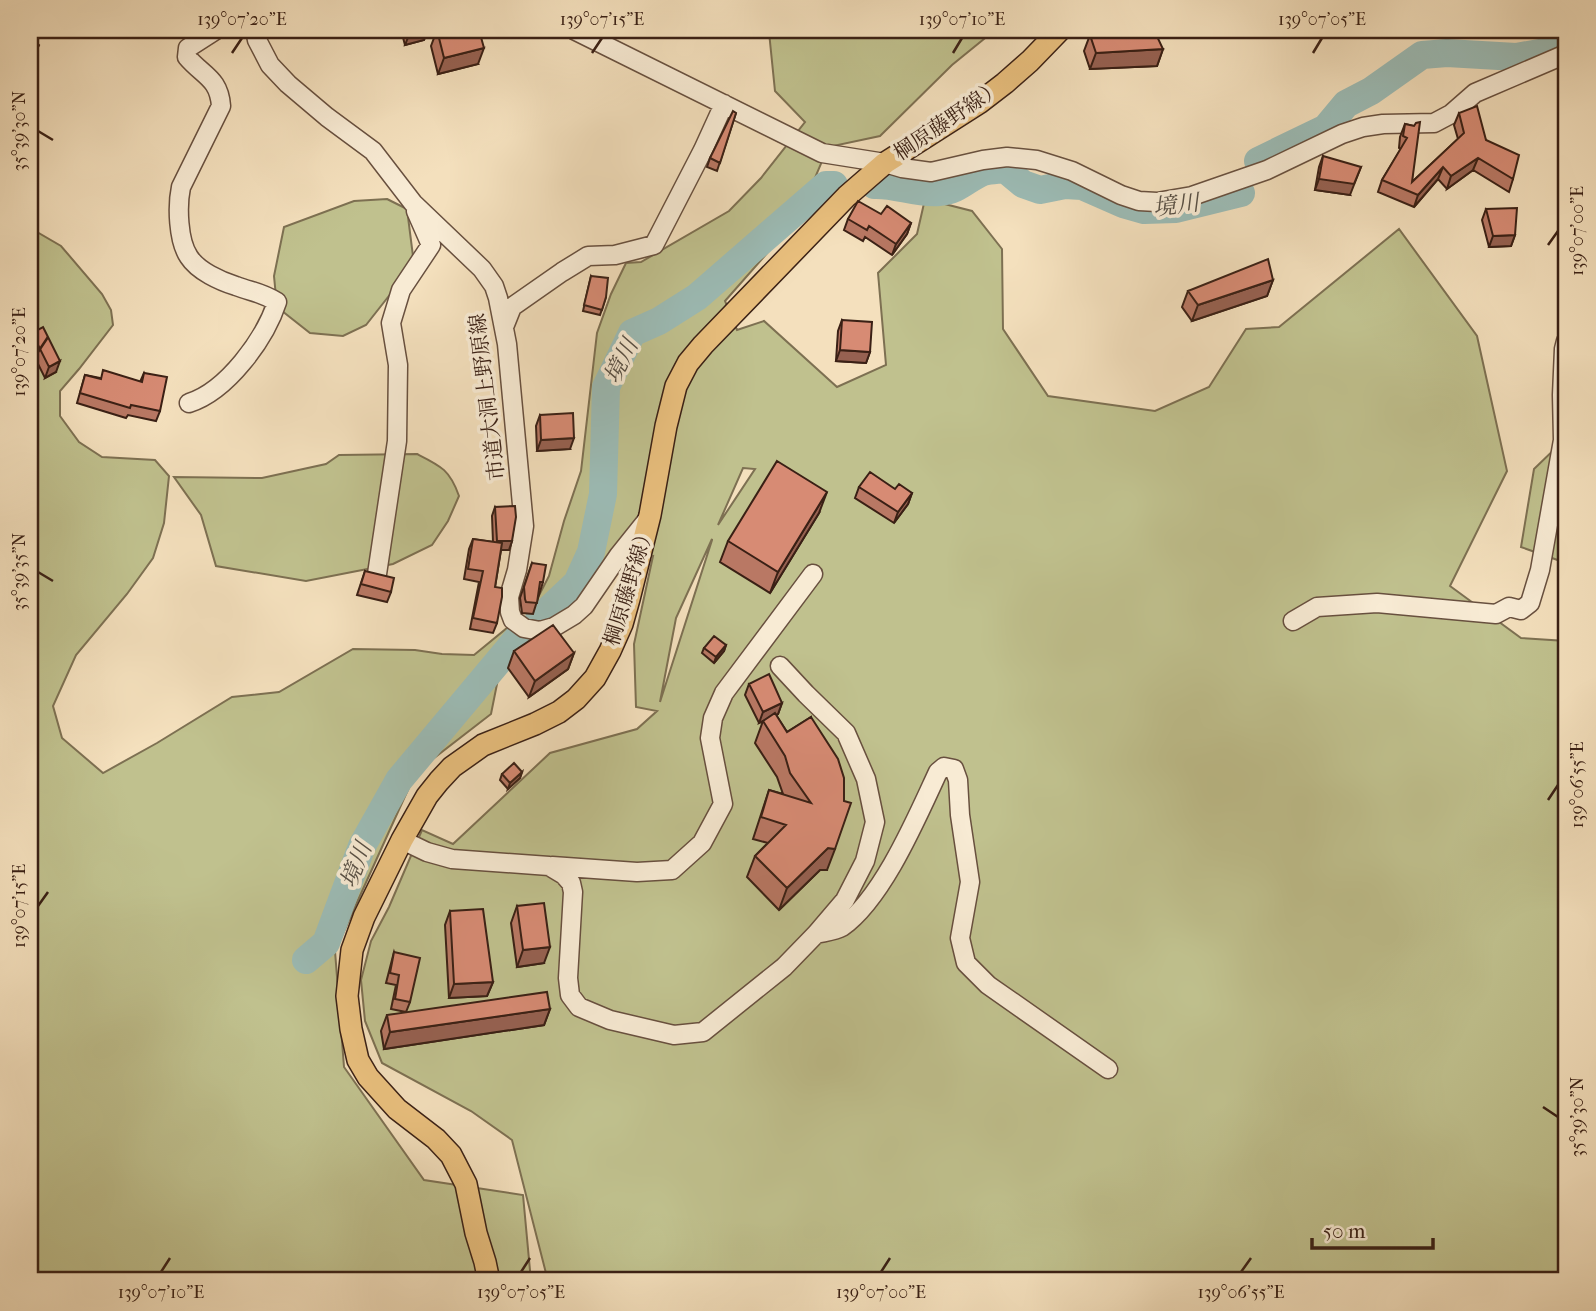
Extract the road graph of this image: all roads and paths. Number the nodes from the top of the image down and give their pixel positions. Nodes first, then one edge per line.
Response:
1 (216, 30) edge
2 (255, 30) edge
3 (574, 30) edge
4 (1060, 30) edge
5 (1566, 54) edge
6 (724, 104) junction
7 (886, 163) junction
8 (413, 203) junction
9 (504, 327) junction
10 (1566, 341) edge
11 (189, 403) dead end
12 (650, 515) junction
13 (377, 574) edge
14 (813, 574) dead end
15 (1293, 621) dead end
16 (780, 666) dead end
17 (402, 840) junction
18 (549, 866) junction
19 (816, 934) junction
20 (1108, 1069) dead end
21 (489, 1281) edge

1 - 11 street
2 - 8 street, 市道大洞上野原線
3 - 6 street
4 - 7 main road, 棡原藤野線）
5 - 7 street
6 - 7 street
6 - 9 street
7 - 12 main road, 棡原藤野線）
8 - 9 street, 市道大洞上野原線
8 - 13 street
9 - 12 street, 市道大洞上野原線
10 - 15 street
12 - 17 main road, 棡原藤野線）
14 - 18 street
16 - 19 street
17 - 18 street
17 - 21 main road, 棡原藤野線）
18 - 19 street
19 - 20 street

